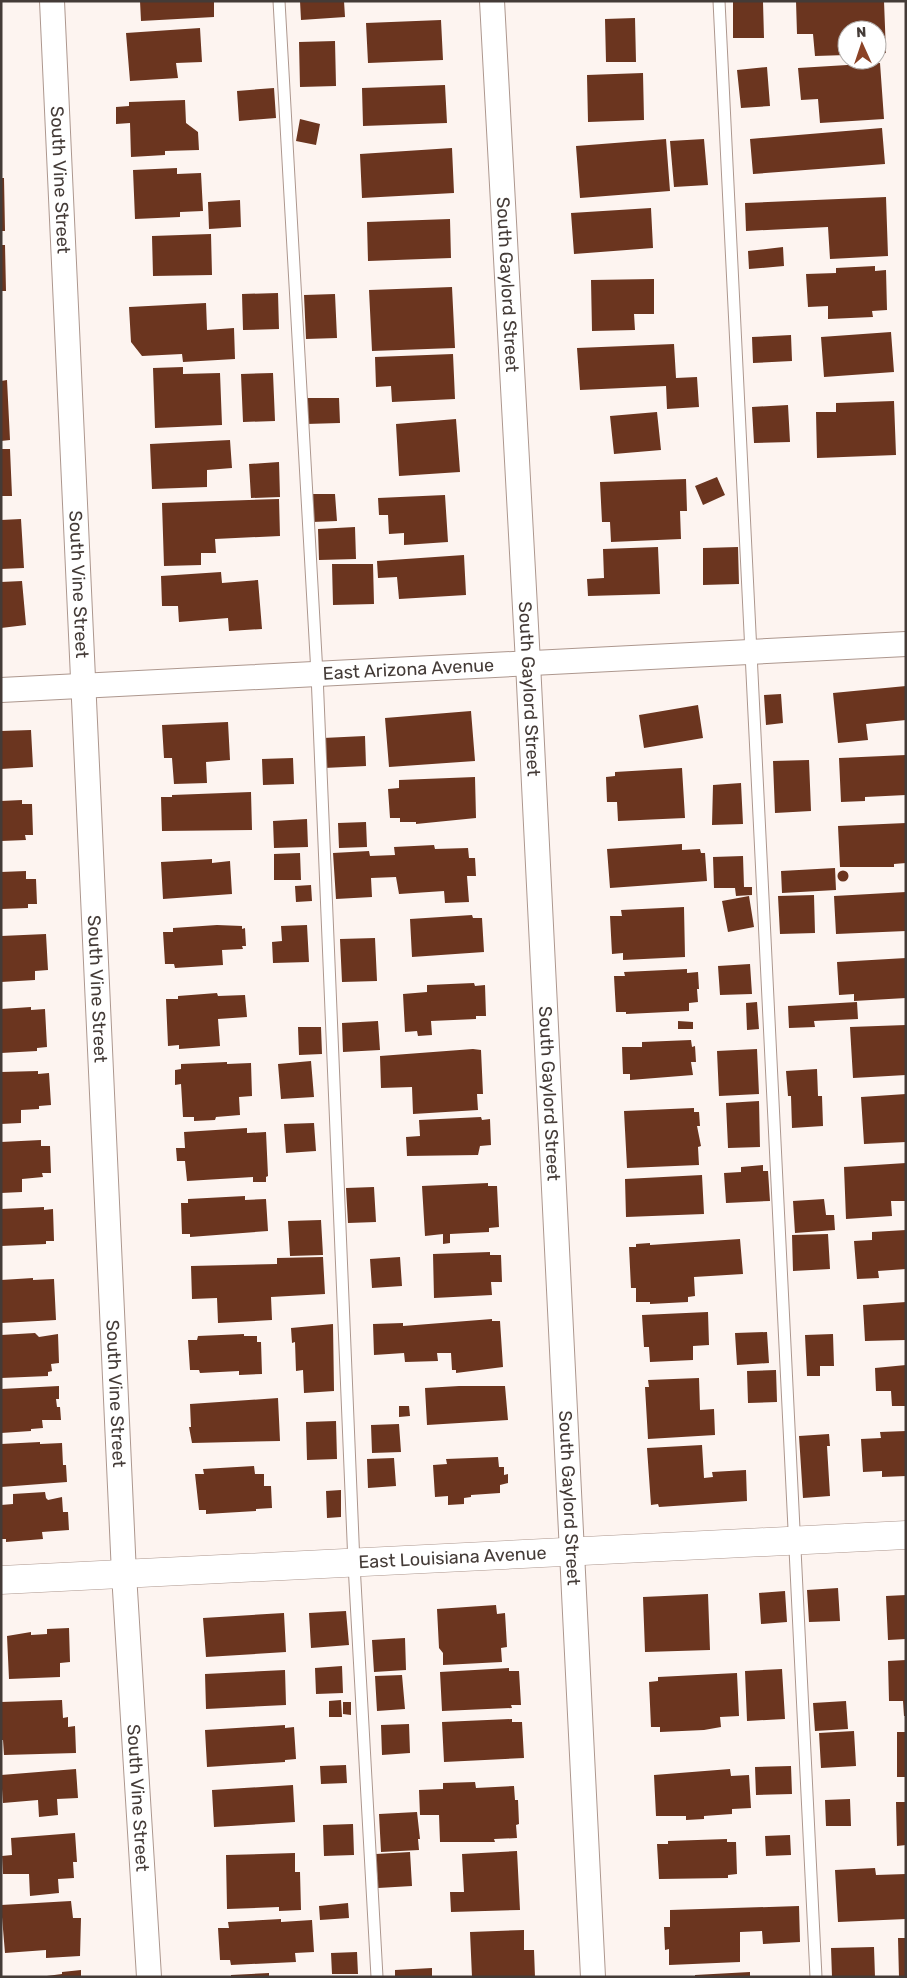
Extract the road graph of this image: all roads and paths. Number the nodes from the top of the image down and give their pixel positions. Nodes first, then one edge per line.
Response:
1 (52, 1) edge
2 (279, 1) edge
3 (492, 1) edge
4 (720, 1) edge
5 (906, 644) edge
6 (753, 652) junction
7 (528, 663) junction
8 (317, 674) junction
9 (84, 686) junction
10 (1, 690) edge
11 (906, 1535) edge
12 (794, 1540) junction
13 (573, 1552) junction
14 (354, 1564) junction
15 (124, 1574) junction
16 (1, 1580) edge
17 (148, 1977) edge
18 (377, 1977) edge
19 (593, 1977) edge
20 (816, 1977) edge

1 - 9 street, South Vine Street
2 - 8 lane
3 - 7 street, South Gaylord Street
4 - 6 lane
5 - 6 street, East Arizona Avenue
6 - 7 street, East Arizona Avenue
6 - 12 lane
7 - 8 street, East Arizona Avenue
7 - 13 street, South Gaylord Street
8 - 9 street, East Arizona Avenue
8 - 14 lane
9 - 10 street, East Arizona Avenue
9 - 15 street, South Vine Street
11 - 12 street, East Louisiana Avenue
12 - 13 street, East Louisiana Avenue
12 - 20 lane
13 - 14 street, East Louisiana Avenue
13 - 19 street, South Gaylord Street
14 - 15 street, East Louisiana Avenue
14 - 18 lane
15 - 16 street, East Louisiana Avenue
15 - 17 street, South Vine Street

